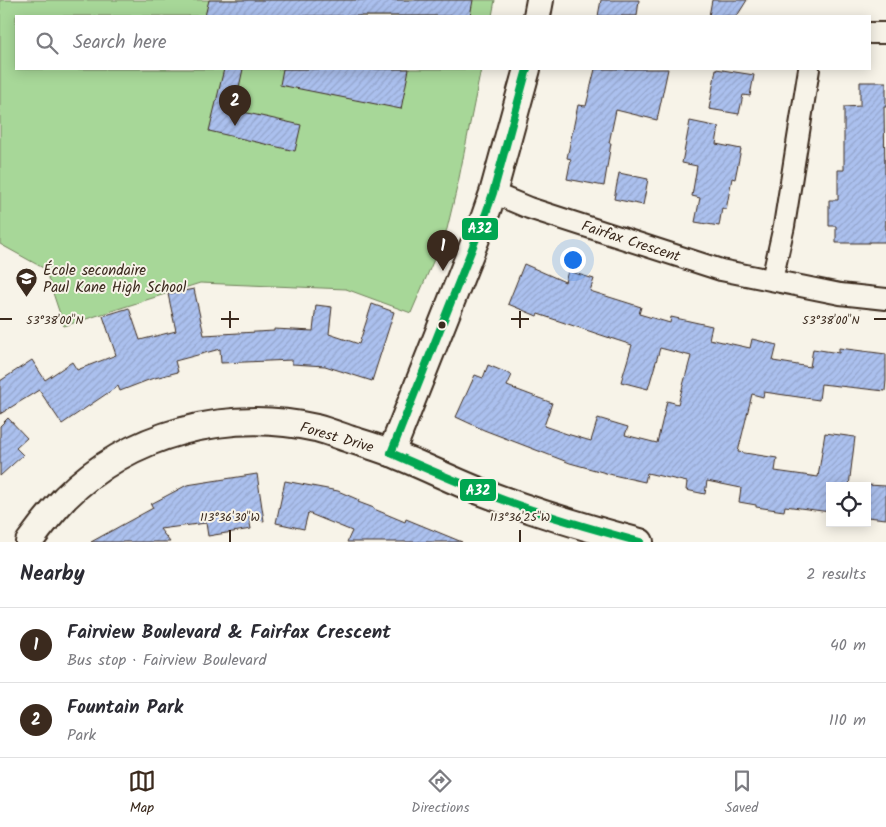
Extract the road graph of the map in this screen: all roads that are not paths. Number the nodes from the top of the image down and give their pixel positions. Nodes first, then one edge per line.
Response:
1 (540, 0) edge
2 (537, 15) edge
3 (871, 33) edge
4 (886, 33) edge
5 (527, 70) edge
6 (809, 70) edge
7 (493, 193) junction
8 (772, 280) junction
9 (886, 299) edge
10 (391, 453) junction
11 (29, 542) edge
12 (640, 542) edge

1 - 2 street
3 - 4 street
5 - 7 street
6 - 8 street
7 - 8 street, Fairfax Crescent
7 - 10 street
8 - 9 street, Fairfax Crescent
10 - 11 street, Forest Drive
10 - 12 street, Forest Drive

